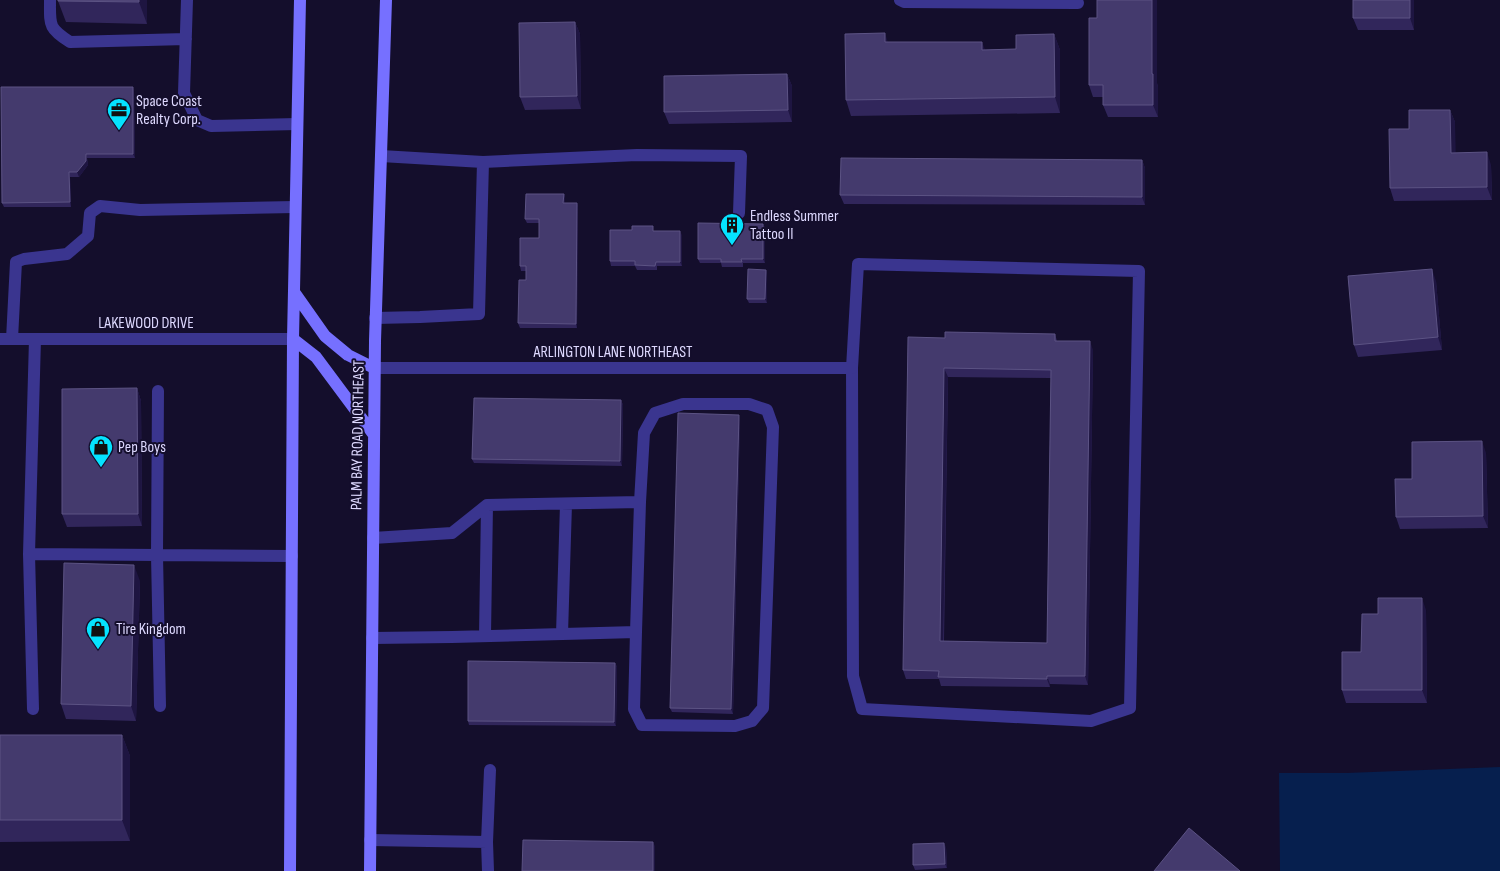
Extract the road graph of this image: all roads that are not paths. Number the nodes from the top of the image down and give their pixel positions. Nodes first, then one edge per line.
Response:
1 (50, 0) edge
2 (187, 0) edge
3 (300, 0) edge
4 (386, 0) edge
5 (900, 0) edge
6 (1078, 4) dead end
7 (186, 39) junction
8 (297, 124) junction
9 (381, 156) junction
10 (483, 162) junction
11 (295, 208) junction
12 (739, 214) dead end
13 (294, 292) junction
14 (375, 318) junction
15 (6, 339) edge
16 (35, 339) junction
17 (293, 339) junction
18 (374, 368) junction
19 (852, 368) junction
20 (158, 391) dead end
21 (374, 435) junction
22 (640, 502) junction
23 (566, 504) junction
24 (487, 505) junction
25 (373, 538) junction
26 (29, 554) junction
27 (157, 555) junction
28 (292, 556) junction
29 (636, 632) junction
30 (562, 634) junction
31 (485, 636) junction
32 (372, 638) junction
33 (160, 706) dead end
34 (33, 709) dead end
35 (490, 770) dead end
36 (370, 840) junction
37 (487, 842) junction
38 (290, 871) edge
39 (370, 871) edge
40 (488, 871) edge

1 - 7 street
2 - 7 street
3 - 8 main road
4 - 9 main road, PALM BAY ROAD NORTHEAST
5 - 6 street
7 - 8 street
8 - 11 main road
9 - 10 street
9 - 14 main road, PALM BAY ROAD NORTHEAST
10 - 12 street
10 - 14 street
11 - 13 main road
11 - 15 street
13 - 17 main road
13 - 18 main road
14 - 18 main road, PALM BAY ROAD NORTHEAST
15 - 16 street, LAKEWOOD DRIVE
16 - 17 street, LAKEWOOD DRIVE
16 - 26 street
17 - 21 main road
17 - 28 main road
18 - 19 street, ARLINGTON LANE NORTHEAST
18 - 21 main road, PALM BAY ROAD NORTHEAST
19 - 19 street
20 - 27 street
21 - 25 main road, PALM BAY ROAD NORTHEAST
22 - 23 street
22 - 29 street
22 - 29 street
23 - 24 street
23 - 30 street
24 - 25 street
24 - 31 street
25 - 32 main road, PALM BAY ROAD NORTHEAST
26 - 27 street
26 - 34 street
27 - 28 street
27 - 33 street
28 - 38 main road
29 - 30 street
30 - 31 street
31 - 32 street
32 - 36 main road, PALM BAY ROAD NORTHEAST
35 - 37 street
36 - 37 street
36 - 39 main road, PALM BAY ROAD NORTHEAST
37 - 40 street

